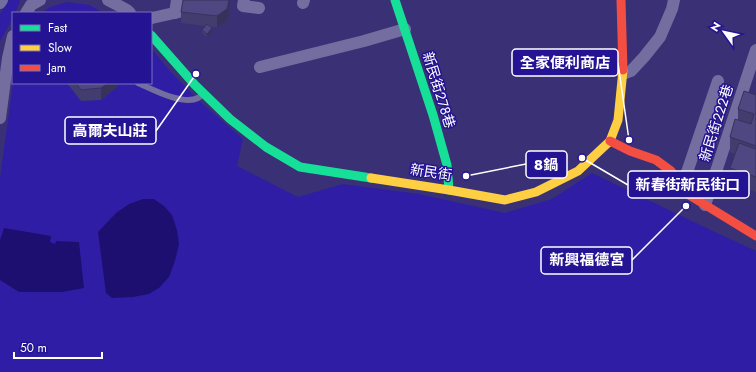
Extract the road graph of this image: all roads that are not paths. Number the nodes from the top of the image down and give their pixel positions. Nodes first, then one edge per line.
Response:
1 (2, 0) edge
2 (40, 0) edge
3 (108, 0) edge
4 (177, 0) edge
5 (244, 0) edge
6 (395, 0) edge
7 (621, 0) edge
8 (674, 0) edge
9 (0, 2) edge
10 (259, 8) dead end
11 (27, 12) edge
12 (129, 12) edge
13 (152, 18) dead end
14 (405, 29) junction
15 (152, 36) edge
16 (12, 40) edge
17 (756, 50) edge
18 (260, 67) dead end
19 (623, 74) junction
20 (718, 81) dead end
21 (140, 84) edge
22 (204, 93) junction
23 (0, 118) edge
24 (610, 140) junction
25 (682, 187) junction
26 (449, 190) junction
27 (705, 205) junction
28 (756, 236) edge

1 - 9 street
2 - 11 street
3 - 12 street
4 - 13 street
5 - 10 street
6 - 14 street, 新民街278巷
7 - 19 street
8 - 19 street
14 - 18 street
14 - 26 street, 新民街278巷
15 - 22 street, 新民街
16 - 23 street
17 - 27 street, 新民街222巷
19 - 24 street
20 - 25 street
21 - 22 lane
22 - 26 street, 新民街
24 - 25 street
24 - 26 street, 新民街
25 - 27 street
27 - 28 street

